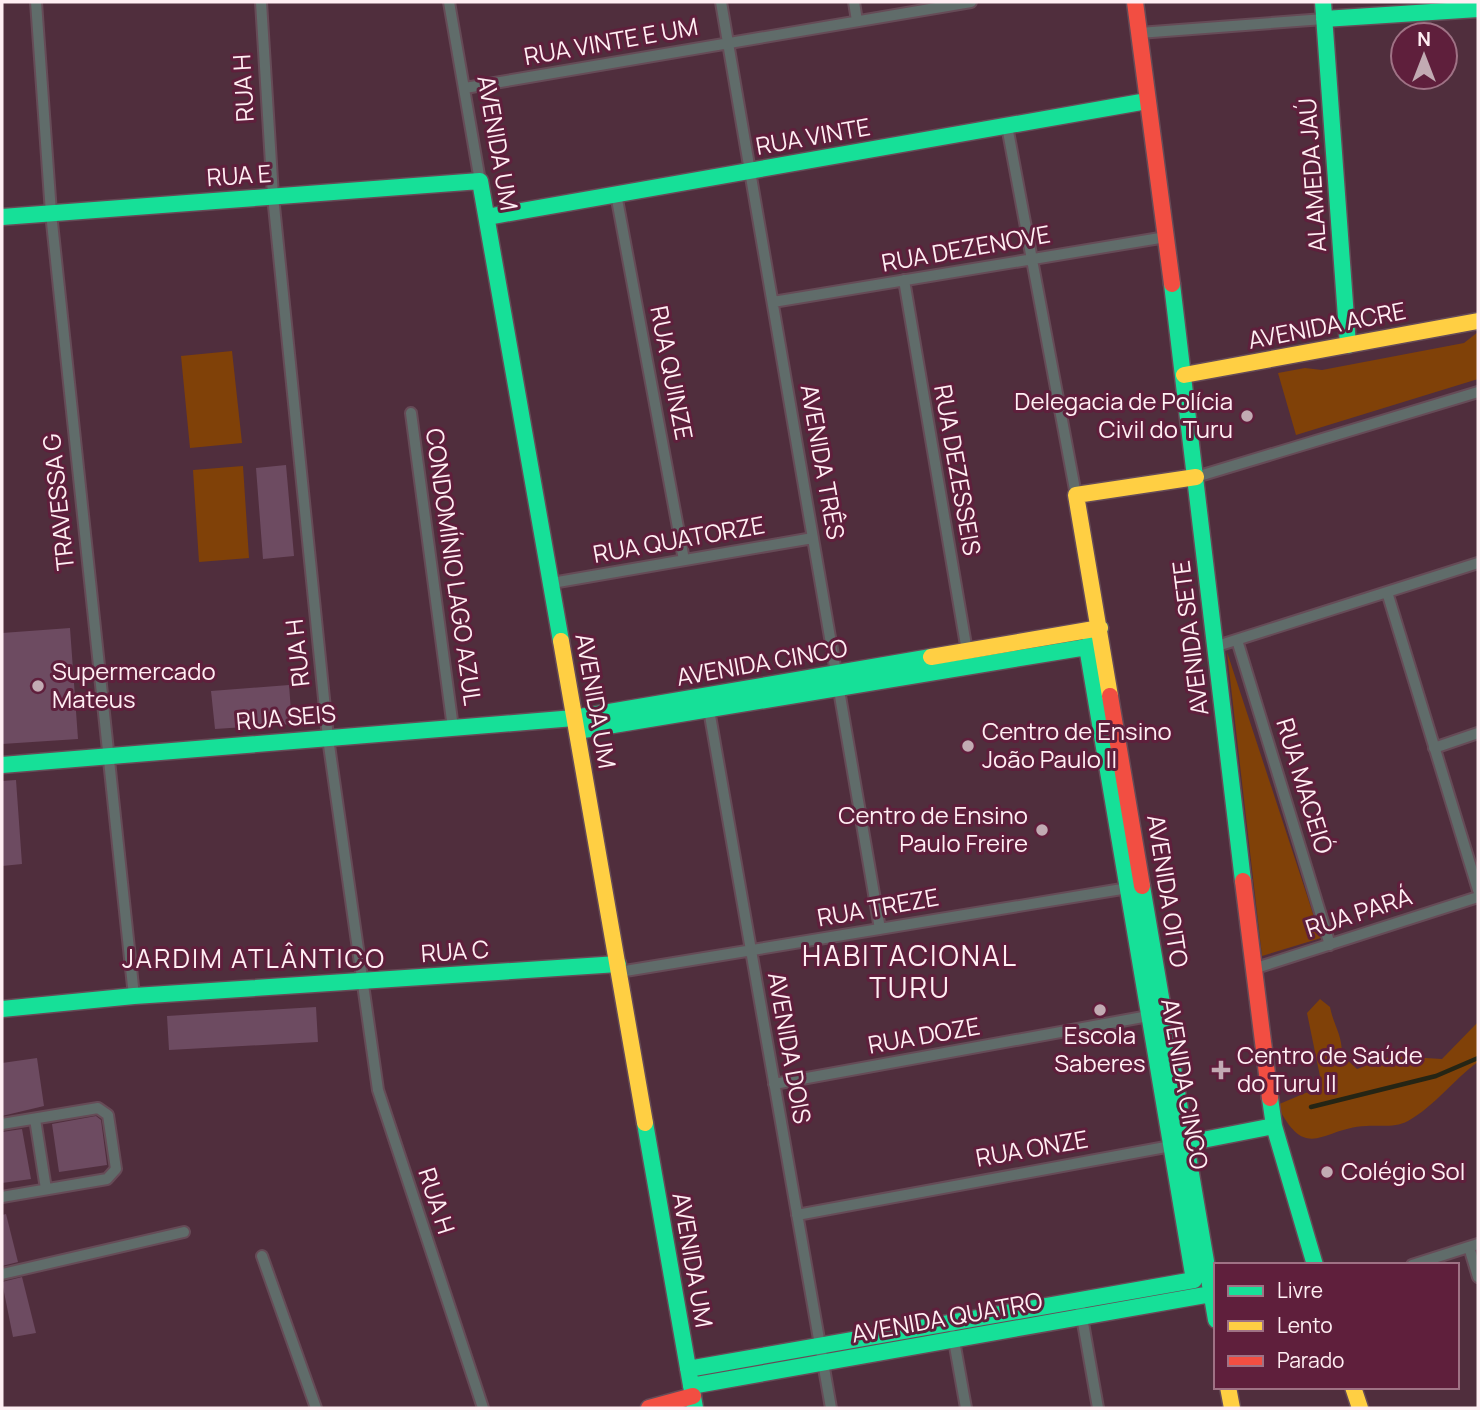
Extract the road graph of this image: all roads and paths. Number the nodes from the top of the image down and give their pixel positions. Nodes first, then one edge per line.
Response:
1 (36, 2) edge
2 (261, 2) edge
3 (449, 2) edge
4 (721, 2) edge
5 (854, 2) edge
6 (971, 2) edge
7 (1135, 2) edge
8 (1323, 2) edge
9 (1389, 8) edge
10 (1478, 9) edge
11 (1324, 19) junction
12 (857, 21) junction
13 (1139, 33) junction
14 (728, 43) junction
15 (465, 88) junction
16 (1147, 101) junction
17 (1007, 126) junction
18 (750, 171) junction
19 (480, 180) junction
20 (616, 194) junction
21 (272, 196) junction
22 (51, 214) junction
23 (2, 217) edge
24 (487, 217) junction
25 (1166, 237) junction
26 (1033, 259) junction
27 (904, 281) junction
28 (773, 302) junction
29 (1478, 321) edge
30 (1348, 345) junction
31 (1184, 375) junction
32 (1478, 392) edge
33 (411, 413) dead end
34 (1196, 477) junction
35 (1076, 495) junction
36 (814, 538) junction
37 (684, 560) junction
38 (1478, 563) edge
39 (552, 583) junction
40 (1387, 592) junction
41 (1100, 628) junction
42 (1237, 640) junction
43 (1087, 647) junction
44 (1214, 647) junction
45 (968, 659) junction
46 (838, 681) junction
47 (707, 703) junction
48 (576, 725) junction
49 (453, 728) junction
50 (1478, 733) edge
51 (328, 738) junction
52 (1434, 748) junction
53 (106, 756) junction
54 (2, 765) edge
55 (1135, 887) junction
56 (1478, 890) edge
57 (1478, 897) edge
58 (880, 929) junction
59 (1330, 945) junction
60 (751, 951) junction
61 (618, 968) junction
62 (1253, 969) junction
63 (363, 981) junction
64 (134, 996) junction
65 (2, 1009) edge
66 (1157, 1015) junction
67 (774, 1084) junction
68 (35, 1119) junction
69 (2, 1124) edge
70 (1274, 1126) junction
71 (1179, 1145) junction
72 (46, 1189) junction
73 (2, 1196) edge
74 (797, 1215) junction
75 (184, 1232) dead end
76 (1474, 1246) edge
77 (262, 1256) dead end
78 (1314, 1263) edge
79 (1419, 1263) edge
80 (2, 1274) edge
81 (1478, 1277) edge
82 (1194, 1280) junction
83 (1211, 1294) junction
84 (1079, 1300) junction
85 (1214, 1310) edge
86 (1082, 1317) junction
87 (950, 1322) junction
88 (954, 1340) junction
89 (820, 1345) junction
90 (823, 1363) junction
91 (688, 1368) junction
92 (1228, 1389) edge
93 (1351, 1389) edge
94 (1352, 1389) edge
95 (693, 1397) edge
96 (316, 1408) edge
97 (482, 1408) edge
98 (649, 1408) edge
99 (831, 1408) edge
100 (966, 1408) edge
101 (1098, 1408) edge
102 (1232, 1408) edge
103 (1354, 1408) edge
104 (1360, 1408) edge

1 - 22 street, TRAVESSA G
2 - 21 street, RUA H
3 - 15 street, AVENIDA UM
4 - 14 street, AVENIDA TRÊS
5 - 12 street
6 - 12 street, RUA VINTE E UM
7 - 13 street, AVENIDA SETE
8 - 11 street, ALAMEDA JAÚ
9 - 10 street
9 - 11 street
11 - 13 street
11 - 30 street, ALAMEDA JAÚ
12 - 14 street, RUA VINTE E UM
13 - 16 street, AVENIDA SETE
14 - 15 street, RUA VINTE E UM
14 - 18 street, AVENIDA TRÊS
15 - 19 street, AVENIDA UM
16 - 17 street, RUA VINTE
16 - 25 street, AVENIDA SETE
17 - 18 street, RUA VINTE
17 - 26 street
18 - 20 street, RUA VINTE
18 - 28 street, AVENIDA TRÊS
19 - 21 street, RUA E
19 - 24 street, AVENIDA UM
20 - 24 street, RUA VINTE
20 - 37 street, RUA QUINZE
21 - 22 street, RUA E
21 - 51 street, RUA H
22 - 23 street, RUA E
22 - 53 street, TRAVESSA G
24 - 39 street, AVENIDA UM
25 - 26 street, RUA DEZENOVE
25 - 31 street, AVENIDA SETE
26 - 27 street, RUA DEZENOVE
26 - 35 street
27 - 28 street, RUA DEZENOVE
27 - 45 street, RUA DEZESSEIS
28 - 36 street, AVENIDA TRÊS
29 - 30 street, AVENIDA ACRE
30 - 31 street, AVENIDA ACRE
31 - 34 street, AVENIDA SETE
32 - 34 street
33 - 49 street, CONDOMÍNIO LAGO AZUL
34 - 35 street
34 - 44 street, AVENIDA SETE
35 - 41 street, AVENIDA OITO
36 - 37 street, RUA QUATORZE
36 - 46 street, AVENIDA TRÊS
37 - 39 street, RUA QUATORZE
38 - 40 street
39 - 48 street, AVENIDA UM
40 - 42 street
40 - 52 street
41 - 43 street
41 - 45 street, AVENIDA CINCO
41 - 55 street, AVENIDA OITO
42 - 44 street
42 - 59 street, RUA MACEIÓ
43 - 45 street, AVENIDA CINCO
43 - 55 street
44 - 62 street, AVENIDA SETE
45 - 46 street, AVENIDA CINCO
46 - 47 street, AVENIDA CINCO
46 - 58 street, AVENIDA TRÊS
47 - 48 street, AVENIDA CINCO
47 - 60 street, AVENIDA DOIS
48 - 49 street, RUA SEIS
48 - 61 street, AVENIDA UM
49 - 51 street, RUA SEIS
50 - 52 street
51 - 53 street, RUA SEIS
51 - 63 street, RUA H
52 - 56 street
53 - 54 street, RUA SEIS
53 - 64 street, TRAVESSA G
55 - 58 street, RUA TREZE
55 - 66 street, AVENIDA OITO
57 - 59 street, RUA PARÁ
58 - 60 street, RUA TREZE
59 - 62 street, RUA PARÁ
60 - 61 street, RUA TREZE
60 - 67 street, AVENIDA DOIS
61 - 63 street, RUA C
61 - 91 street, AVENIDA UM
62 - 70 street, AVENIDA SETE
63 - 64 street, RUA C
63 - 97 street, RUA H
64 - 65 street, RUA C
66 - 67 street, RUA DOZE
66 - 71 street, AVENIDA OITO
67 - 74 street, AVENIDA DOIS
68 - 69 street
68 - 72 street
68 - 72 street
70 - 71 street, RUA ONZE
70 - 78 street, AVENIDA SETE
71 - 74 street, RUA ONZE
71 - 82 street, AVENIDA CINCO
71 - 83 street, AVENIDA OITO
72 - 73 street
74 - 89 street, AVENIDA DOIS
75 - 80 street
76 - 79 street
76 - 81 street
77 - 96 street
82 - 83 street
82 - 84 street, AVENIDA QUATRO
83 - 85 street, AVENIDA OITO
83 - 86 street, AVENIDA QUATRO
84 - 86 street
84 - 87 street, AVENIDA QUATRO
86 - 88 street, AVENIDA QUATRO
86 - 101 street
87 - 88 street
87 - 89 street, AVENIDA QUATRO
88 - 90 street, AVENIDA QUATRO
88 - 100 street
89 - 90 street, AVENIDA DOIS
89 - 91 street, AVENIDA QUATRO
90 - 95 street, AVENIDA QUATRO
90 - 99 street, AVENIDA DOIS
91 - 95 street, AVENIDA UM
92 - 102 street
93 - 103 street
94 - 104 street
95 - 98 street, AVENIDA QUATRO

